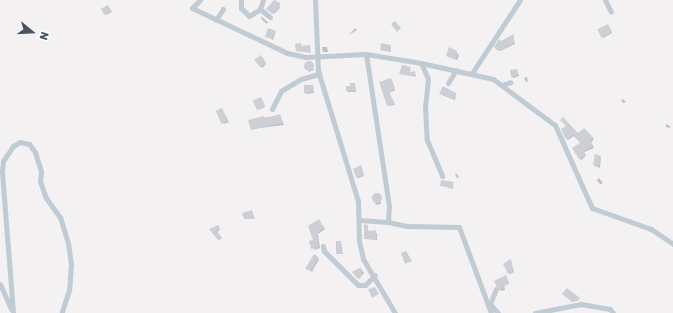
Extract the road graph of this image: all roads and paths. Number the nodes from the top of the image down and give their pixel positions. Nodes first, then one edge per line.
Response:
1 (200, 0) edge
2 (241, 0) edge
3 (263, 0) edge
4 (315, 0) edge
5 (520, 0) edge
6 (605, 0) edge
7 (223, 8) dead end
8 (260, 9) junction
9 (611, 12) dead end
10 (270, 17) dead end
11 (216, 20) junction
12 (366, 54) junction
13 (316, 57) junction
14 (421, 63) junction
15 (456, 70) junction
16 (472, 73) junction
17 (319, 74) junction
18 (511, 82) dead end
19 (448, 83) dead end
20 (502, 85) junction
21 (272, 109) dead end
22 (442, 176) dead end
23 (359, 220) junction
24 (388, 222) junction
25 (673, 244) edge
26 (323, 246) dead end
27 (375, 275) junction
28 (0, 284) edge
29 (496, 289) dead end
30 (13, 312) edge
31 (62, 312) dead end
32 (395, 313) edge
33 (491, 313) edge
34 (498, 313) edge
35 (535, 313) edge
36 (613, 313) edge

1 - 11 street
2 - 8 street
3 - 8 street
4 - 13 street
5 - 16 street
6 - 9 street
7 - 11 street
8 - 10 street
11 - 13 street
12 - 13 street
12 - 14 street
12 - 24 street
13 - 17 street
14 - 15 street
14 - 22 street
15 - 16 street
15 - 19 street
16 - 20 street
17 - 21 street
17 - 23 street
18 - 20 street
20 - 25 street
23 - 24 street
23 - 27 street
24 - 33 street
26 - 27 street
27 - 32 street
28 - 30 street
29 - 34 street
30 - 31 street
35 - 36 street

